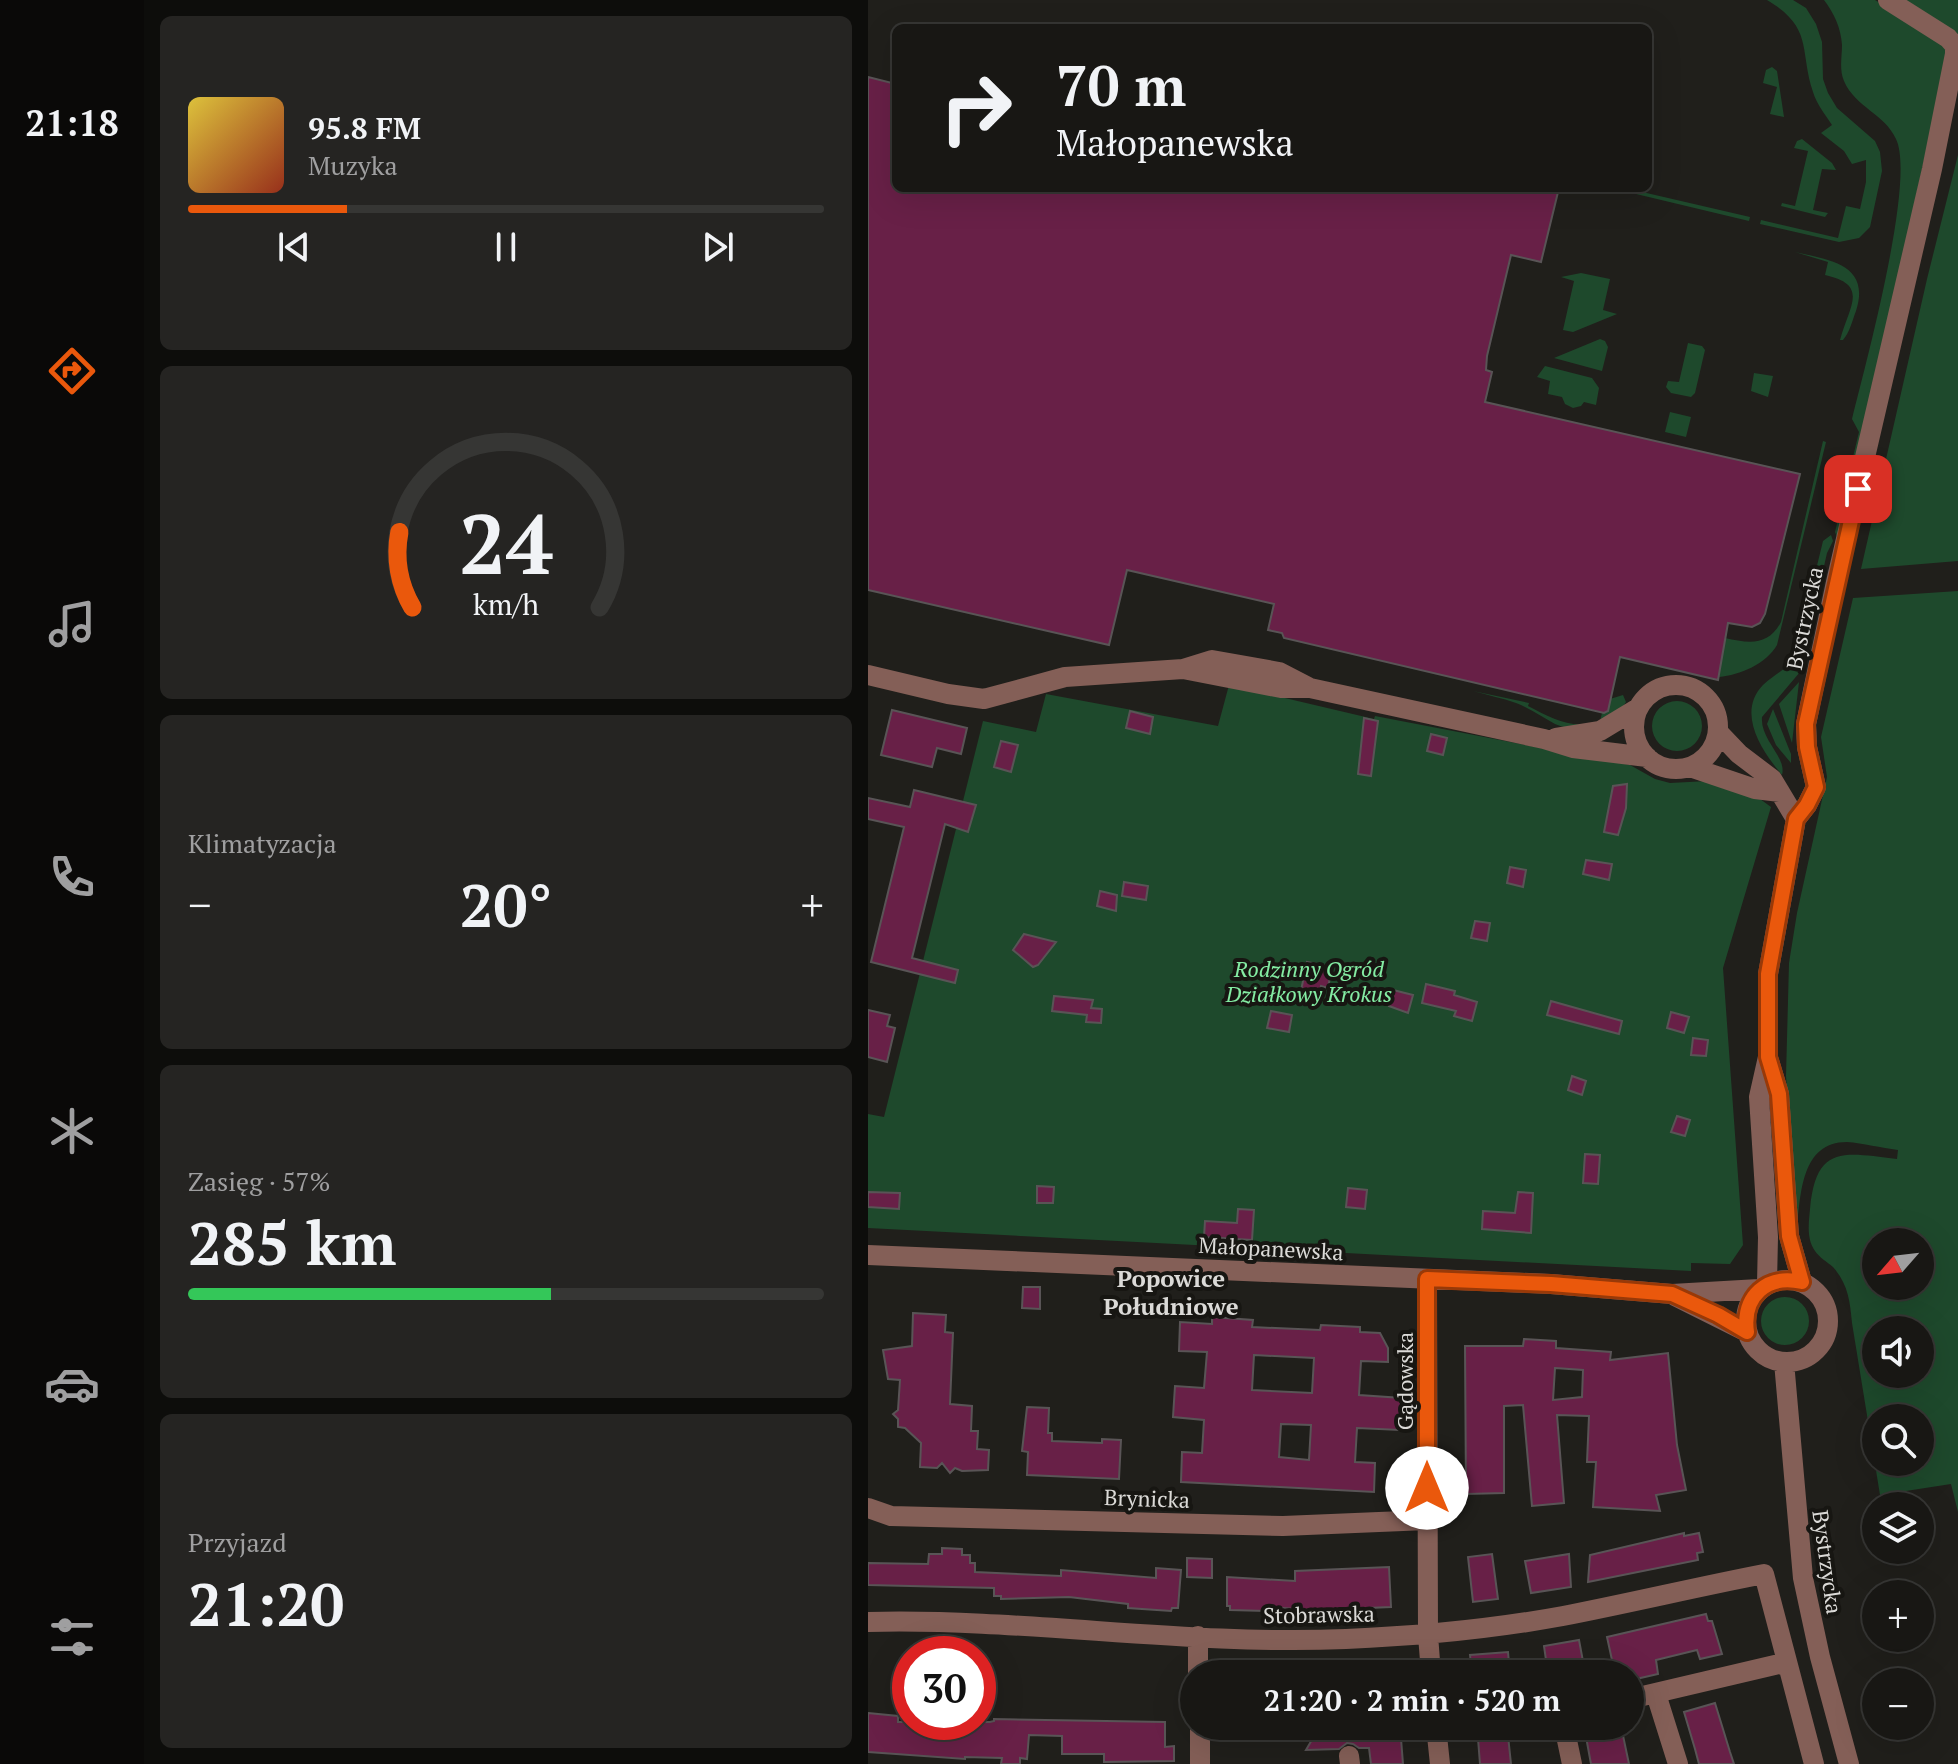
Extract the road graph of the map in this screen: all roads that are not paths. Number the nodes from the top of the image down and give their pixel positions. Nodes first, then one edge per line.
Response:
1 (1888, 0) edge
2 (868, 675) edge
3 (1638, 708) junction
4 (1718, 732) junction
5 (1544, 739) junction
6 (1647, 757) junction
7 (1690, 767) junction
8 (1780, 792) junction
9 (1796, 819) junction
10 (1768, 1057) junction
11 (868, 1255) edge
12 (1427, 1279) junction
13 (1802, 1282) junction
14 (1763, 1287) junction
15 (1672, 1294) junction
16 (1747, 1332) junction
17 (1784, 1362) junction
18 (868, 1508) edge
19 (1427, 1520) junction
20 (868, 1622) edge
21 (1428, 1635) junction
22 (1198, 1636) junction
23 (1198, 1660) edge
24 (1430, 1660) edge
25 (1787, 1662) junction
26 (1656, 1694) junction
27 (1644, 1696) edge
28 (1200, 1740) edge
29 (1437, 1740) edge
30 (1567, 1740) edge
31 (1200, 1764) edge
32 (1440, 1764) edge
33 (1572, 1764) edge
34 (1678, 1764) edge
35 (1814, 1764) edge
36 (1849, 1764) edge

1 - 9 street, Bystrzycka
2 - 5 street
3 - 4 street
3 - 5 street
3 - 6 street
4 - 7 street
4 - 8 street
5 - 6 street
6 - 7 street
7 - 8 street
8 - 9 street
9 - 10 street, Bystrzycka
10 - 13 street, Bystrzycka
10 - 14 street, Bystrzycka
11 - 12 street, Małopanewska
12 - 15 street, Małopanewska
12 - 19 street, Gądowska
13 - 14 street
13 - 17 street
14 - 15 street, Małopanewska
14 - 16 street
15 - 16 street, Małopanewska
16 - 17 street
17 - 36 street, Bystrzycka
18 - 19 street, Brynicka
19 - 21 street, Gądowska
20 - 22 street, Stobrawska
21 - 22 street, Stobrawska
21 - 24 street, Gądowska
21 - 25 street, Stobrawska
22 - 23 street
25 - 26 street
25 - 35 street
26 - 27 street
26 - 34 street
28 - 31 street
29 - 32 street
30 - 33 street

